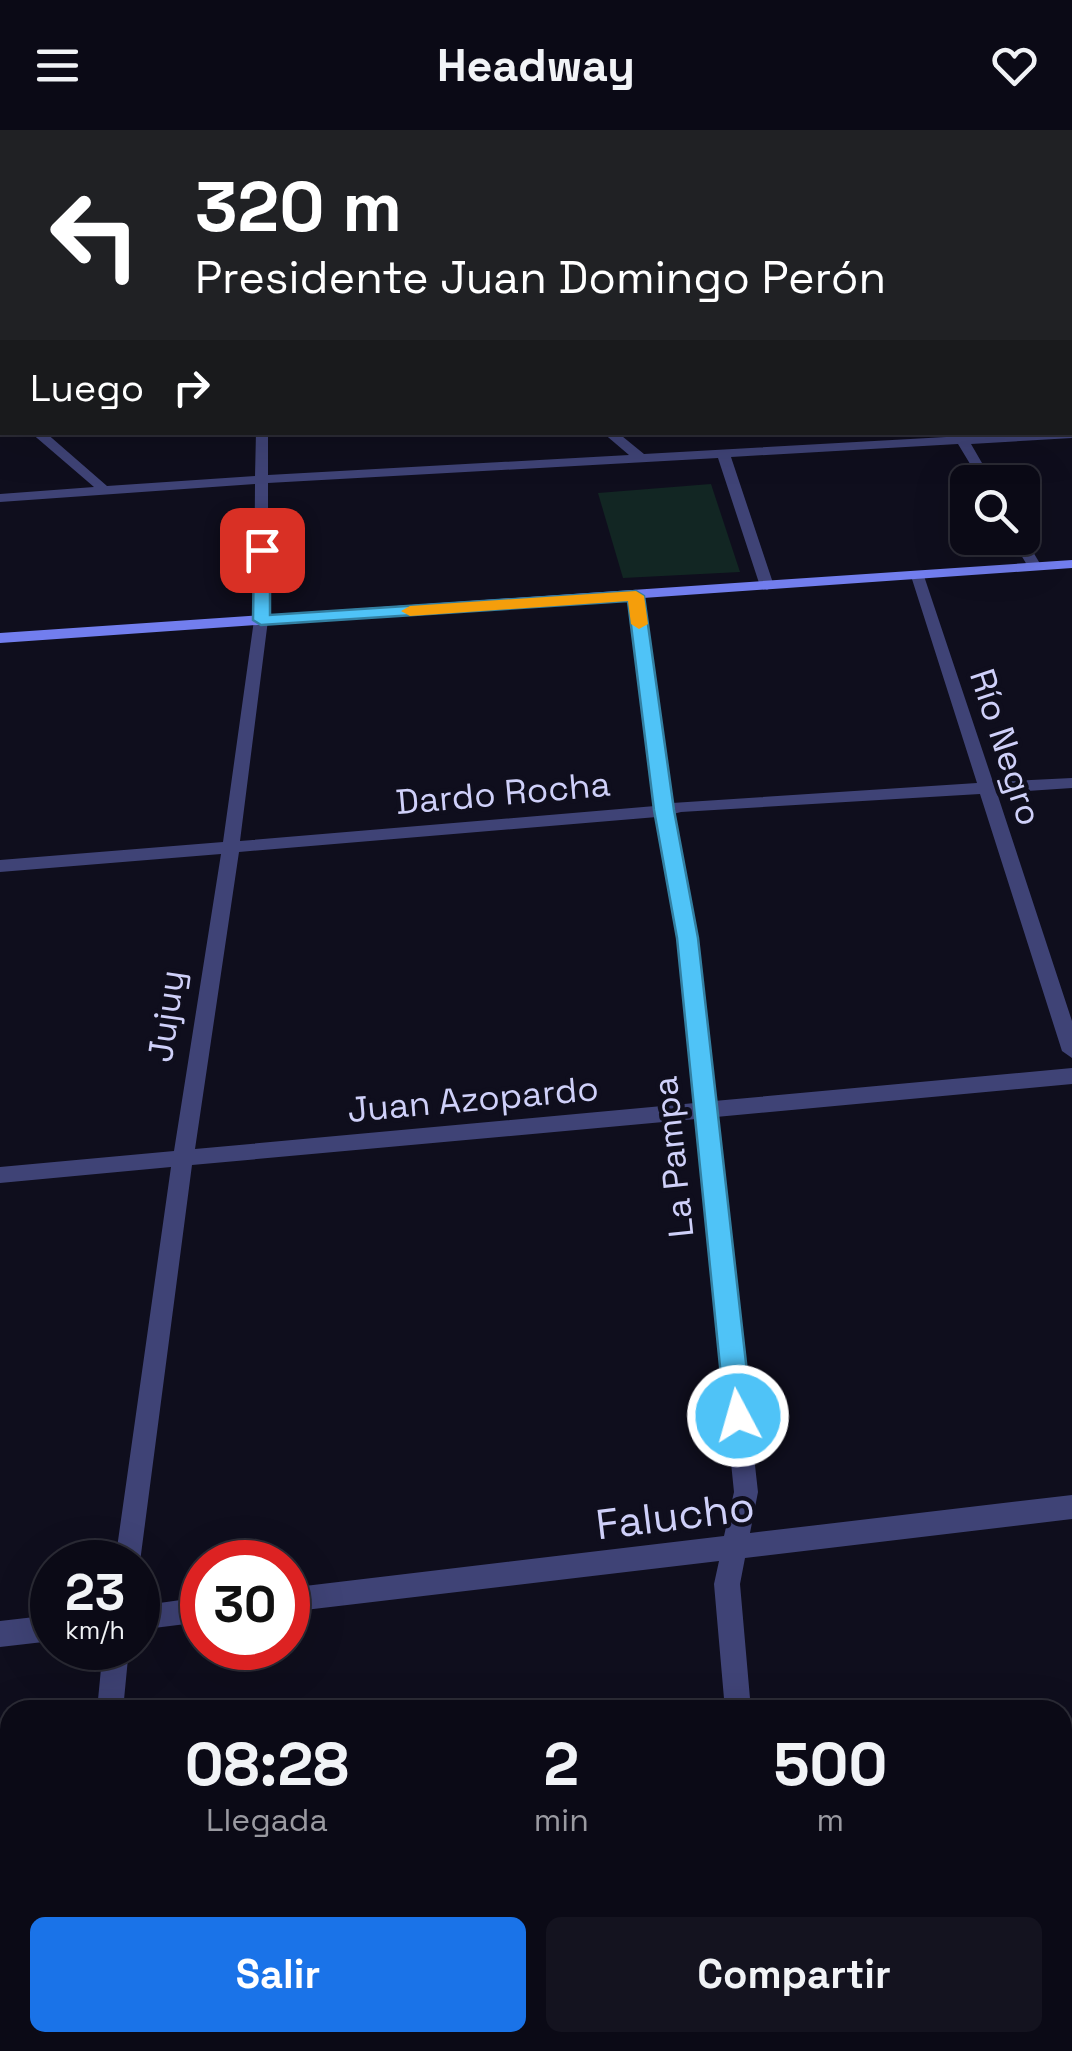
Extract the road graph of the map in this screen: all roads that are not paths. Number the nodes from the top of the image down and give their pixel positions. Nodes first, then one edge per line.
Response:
1 (40, 435) edge
2 (262, 435) edge
3 (612, 435) edge
4 (820, 435) edge
5 (1019, 435) edge
6 (962, 440) junction
7 (834, 446) junction
8 (723, 454) junction
9 (640, 457) junction
10 (976, 465) edge
11 (264, 479) junction
12 (102, 490) junction
13 (0, 498) edge
14 (1028, 555) edge
15 (1072, 564) edge
16 (1035, 567) junction
17 (918, 576) junction
18 (767, 586) junction
19 (636, 596) junction
20 (261, 620) junction
21 (0, 638) edge
22 (1072, 783) edge
23 (984, 789) junction
24 (664, 810) junction
25 (229, 848) junction
26 (0, 866) edge
27 (1072, 1051) edge
28 (1072, 1076) edge
29 (707, 1110) junction
30 (183, 1158) junction
31 (0, 1174) edge
32 (1072, 1507) edge
33 (130, 1540) edge
34 (736, 1548) junction
35 (310, 1597) edge
36 (30, 1631) edge
37 (0, 1634) edge
38 (114, 1670) edge
39 (111, 1700) edge
40 (737, 1700) edge

1 - 12 street
2 - 11 street, Jujuy
3 - 9 street
4 - 7 street
5 - 6 street
6 - 7 street
6 - 10 street
7 - 8 street
8 - 9 street
8 - 18 street
9 - 11 street
11 - 12 street
11 - 20 street, Jujuy
12 - 13 street
14 - 16 street
15 - 16 street
16 - 17 street
17 - 18 street
17 - 23 street, Río Negro
18 - 19 street
19 - 20 street
19 - 24 street, La Pampa
20 - 21 street
20 - 25 street, Jujuy
22 - 23 street, Dardo Rocha
23 - 24 street, Dardo Rocha
23 - 27 street, Río Negro
24 - 25 street, Dardo Rocha
24 - 29 street, La Pampa
25 - 26 street, Dardo Rocha
25 - 30 street, Jujuy
28 - 29 street, Juan Azopardo
29 - 30 street, Juan Azopardo
29 - 34 street, La Pampa
30 - 31 street, Juan Azopardo
30 - 33 street, Jujuy
32 - 34 street, Falucho
34 - 35 street, Falucho
34 - 40 street, La Pampa
36 - 37 street
38 - 39 street

